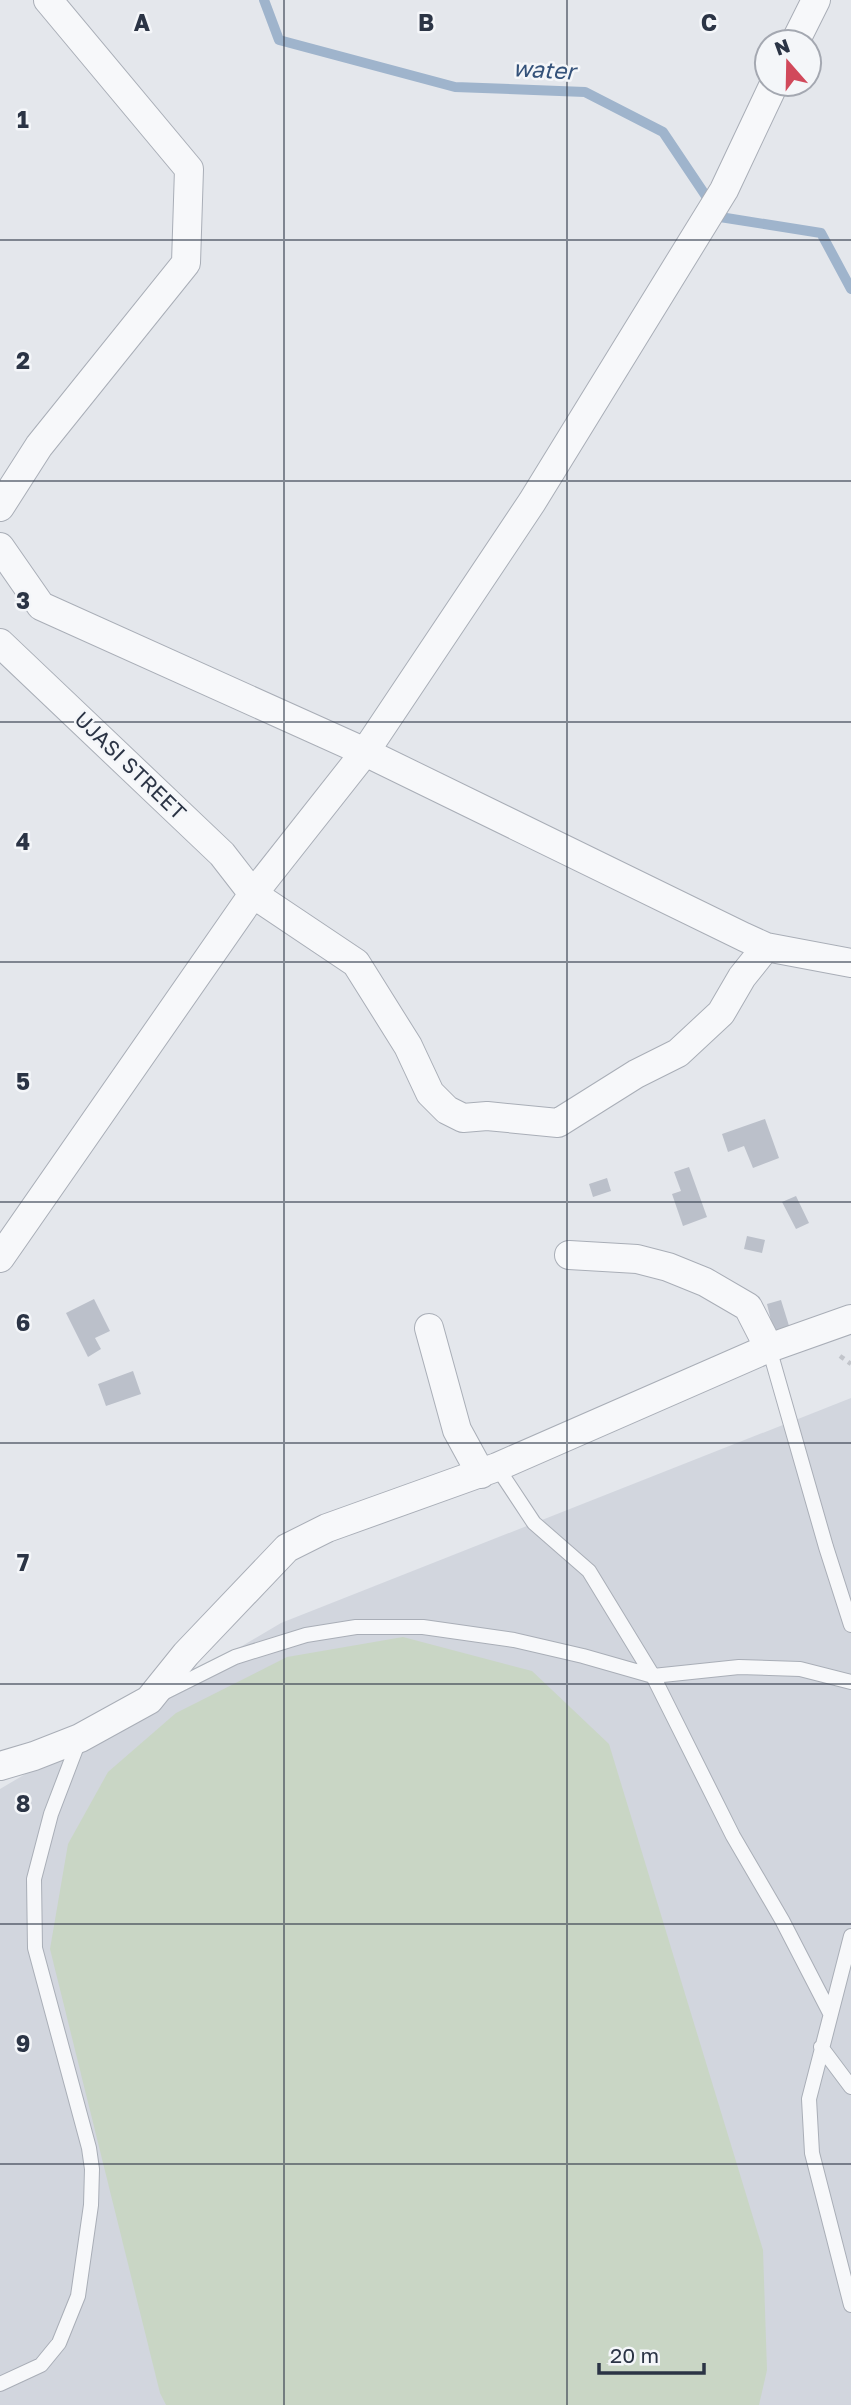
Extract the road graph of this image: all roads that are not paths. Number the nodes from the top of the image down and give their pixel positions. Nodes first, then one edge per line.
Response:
1 (48, 0) edge
2 (816, 0) edge
3 (801, 28) edge
4 (767, 98) edge
5 (0, 507) edge
6 (0, 547) edge
7 (0, 643) edge
8 (365, 751) junction
9 (253, 894) junction
10 (766, 947) junction
11 (851, 963) edge
12 (569, 1255) dead end
13 (0, 1258) edge
14 (851, 1319) edge
15 (429, 1328) dead end
16 (769, 1348) junction
17 (489, 1470) junction
18 (851, 1625) edge
19 (653, 1676) junction
20 (851, 1682) edge
21 (149, 1700) junction
22 (80, 1738) junction
23 (0, 1766) edge
24 (851, 1936) edge
25 (830, 2012) junction
26 (821, 2047) junction
27 (851, 2087) edge
28 (851, 2305) edge
29 (0, 2384) edge

1 - 5 street
2 - 3 street
4 - 8 street
6 - 8 street
7 - 9 street, UJASI STREET
8 - 9 street
8 - 10 street
9 - 10 street, UJASI STREET
9 - 13 street
10 - 11 street
12 - 16 street
14 - 16 street
15 - 17 street
16 - 17 street
16 - 18 lane
17 - 19 lane
17 - 21 street
19 - 20 lane
19 - 21 lane
19 - 25 lane
21 - 22 street
22 - 23 street
22 - 29 lane
24 - 25 lane
25 - 26 lane
26 - 27 lane
26 - 28 lane

